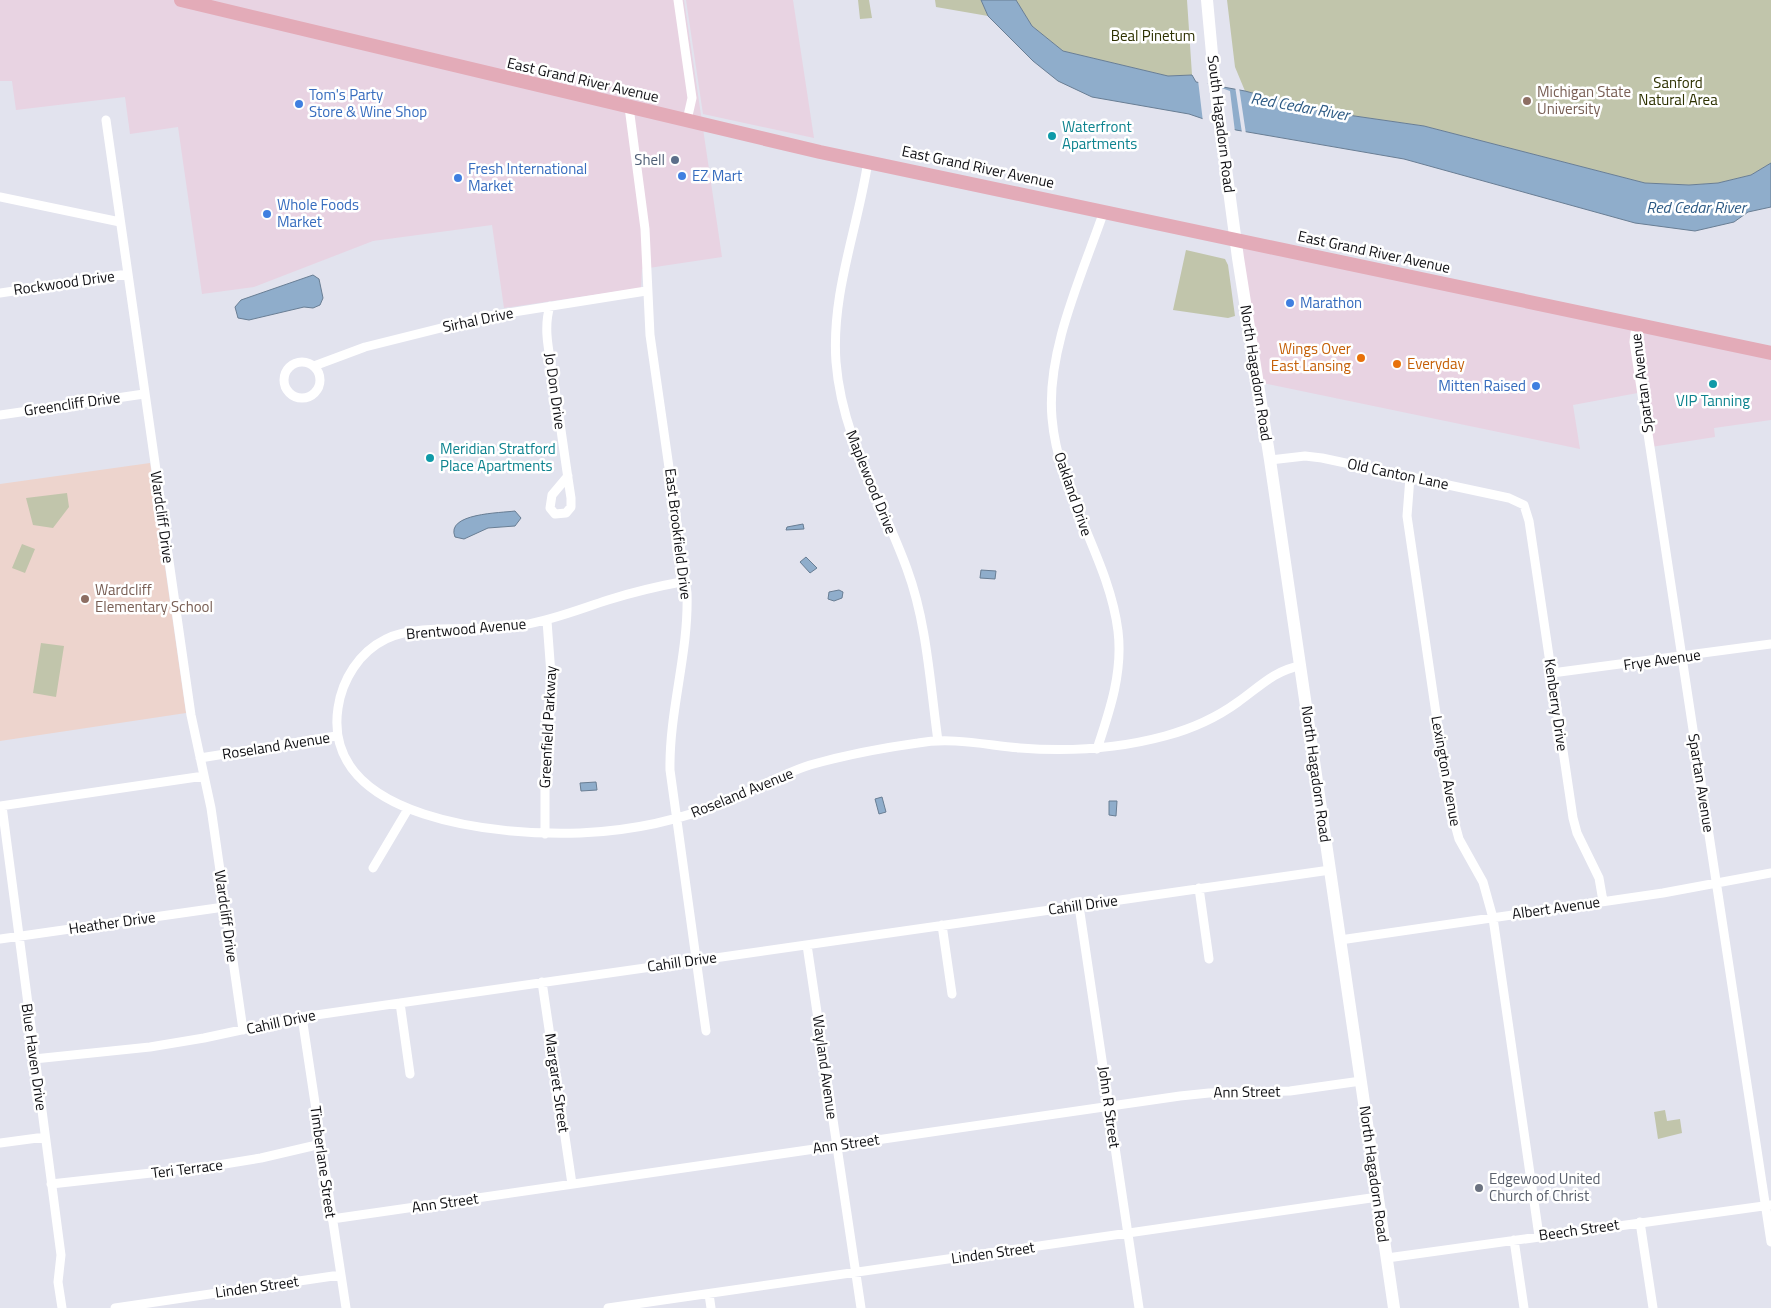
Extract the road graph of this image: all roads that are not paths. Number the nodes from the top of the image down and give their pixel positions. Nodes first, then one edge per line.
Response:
1 (181, 0) edge
2 (678, 0) edge
3 (1206, 3) edge
4 (229, 6) edge
5 (629, 107) junction
6 (106, 120) dead end
7 (687, 120) junction
8 (868, 161) junction
9 (0, 197) edge
10 (1104, 211) junction
11 (120, 222) junction
12 (1235, 240) junction
13 (127, 274) junction
14 (646, 291) junction
15 (0, 293) edge
16 (550, 306) junction
17 (1636, 324) junction
18 (1771, 353) edge
19 (314, 366) junction
20 (144, 394) junction
21 (0, 415) edge
22 (1270, 460) junction
23 (568, 476) dead end
24 (1410, 477) junction
25 (1524, 505) joint
26 (686, 581) junction
27 (547, 621) junction
28 (1771, 644) edge
29 (1681, 657) junction
30 (1300, 666) junction
31 (1552, 673) junction
32 (336, 736) junction
33 (938, 741) junction
34 (1098, 749) junction
35 (200, 758) junction
36 (204, 776) junction
37 (1, 806) edge
38 (408, 809) junction
39 (675, 818) junction
40 (545, 834) junction
41 (373, 868) dead end
42 (1330, 870) junction
43 (1771, 873) edge
44 (1716, 883) junction
45 (1198, 888) junction
46 (1603, 901) junction
47 (1080, 906) junction
48 (224, 907) junction
49 (1493, 918) junction
50 (942, 925) junction
51 (21, 936) junction
52 (0, 939) edge
53 (1340, 940) junction
54 (807, 945) junction
55 (1209, 958) dead end
56 (696, 960) junction
57 (542, 982) junction
58 (952, 994) dead end
59 (400, 1003) junction
60 (302, 1017) junction
61 (243, 1030) junction
62 (706, 1031) dead end
63 (34, 1058) junction
64 (410, 1074) dead end
65 (1361, 1081) junction
66 (1108, 1106) junction
67 (45, 1137) junction
68 (0, 1143) edge
69 (320, 1144) junction
70 (836, 1146) junction
71 (51, 1184) junction
72 (572, 1184) junction
73 (1378, 1197) junction
74 (1768, 1205) edge
75 (332, 1220) junction
76 (1640, 1222) junction
77 (1128, 1233) junction
78 (1540, 1236) junction
79 (1514, 1240) junction
80 (1771, 1242) edge
81 (1387, 1258) junction
82 (855, 1273) junction
83 (340, 1275) junction
84 (709, 1294) junction
85 (62, 1308) edge
86 (115, 1308) edge
87 (346, 1308) edge
88 (608, 1308) edge
89 (711, 1308) edge
90 (861, 1308) edge
91 (1139, 1308) edge
92 (1394, 1308) edge
93 (1524, 1308) edge
94 (1652, 1308) edge

1 - 4 main road, East Grand River Avenue
2 - 7 street
3 - 12 street, South Hagadorn Road
4 - 5 main road, East Grand River Avenue
5 - 7 main road, East Grand River Avenue
5 - 14 street, East Brookfield Drive
6 - 11 street, Wardcliff Drive
7 - 8 main road, East Grand River Avenue
8 - 10 main road, East Grand River Avenue
8 - 33 street, Maplewood Drive
9 - 11 street
10 - 12 main road, East Grand River Avenue
10 - 34 street, Oakland Drive
11 - 13 street, Wardcliff Drive
12 - 17 main road, East Grand River Avenue
12 - 22 street, North Hagadorn Road
13 - 15 street, Rockwood Drive
13 - 20 street, Wardcliff Drive
14 - 16 street, Sirhal Drive
14 - 26 street, East Brookfield Drive
16 - 19 street, Sirhal Drive
16 - 23 street, Jo Don Drive
17 - 18 main road, East Grand River Avenue
17 - 29 street, Spartan Avenue
19 - 19 street, Sirhal Drive
20 - 21 street, Greencliff Drive
20 - 35 street, Wardcliff Drive
22 - 24 street, Old Canton Lane
22 - 30 street, North Hagadorn Road
24 - 25 street, Old Canton Lane
24 - 49 street, Lexington Avenue
25 - 31 street, Kenberry Drive
26 - 27 street, Brentwood Avenue
26 - 39 street, East Brookfield Drive
27 - 32 street, Brentwood Avenue
27 - 40 street, Greenfield Parkway
28 - 29 street, Frye Avenue
29 - 31 street, Frye Avenue
29 - 44 street, Spartan Avenue
30 - 34 street, Roseland Avenue
30 - 42 street, North Hagadorn Road
31 - 46 street, Kenberry Drive
32 - 35 street, Roseland Avenue
32 - 38 street, Roseland Avenue
33 - 34 street, Roseland Avenue
33 - 39 street, Roseland Avenue
35 - 36 street, Wardcliff Drive
36 - 37 street
36 - 48 street, Wardcliff Drive
37 - 51 street, Blue Haven Drive
38 - 40 street, Roseland Avenue
38 - 41 street
39 - 40 street, Roseland Avenue
39 - 56 street, East Brookfield Drive
42 - 45 street, Cahill Drive
42 - 53 street, North Hagadorn Road
43 - 44 street, Albert Avenue
44 - 46 street, Albert Avenue
44 - 74 street, Spartan Avenue
45 - 47 street, Cahill Drive
45 - 55 street
46 - 49 street, Albert Avenue
47 - 50 street, Cahill Drive
47 - 66 street, John R Street
48 - 51 street, Heather Drive
48 - 61 street, Wardcliff Drive
49 - 53 street, Albert Avenue
49 - 78 street, Lexington Avenue
50 - 54 street, Cahill Drive
50 - 58 street
51 - 52 street, Heather Drive
51 - 63 street, Blue Haven Drive
53 - 65 street, North Hagadorn Road
54 - 56 street, Cahill Drive
54 - 70 street, Wayland Avenue
56 - 57 street, Cahill Drive
56 - 62 street, East Brookfield Drive
57 - 59 street, Cahill Drive
57 - 72 street, Margaret Street
59 - 60 street, Cahill Drive
59 - 64 street
60 - 61 street, Cahill Drive
60 - 69 street, Timberlane Street
61 - 63 street, Cahill Drive
63 - 67 street, Blue Haven Drive
65 - 66 street, Ann Street
65 - 73 street, North Hagadorn Road
66 - 70 street, Ann Street
66 - 77 street, John R Street
67 - 68 street
67 - 71 street, Blue Haven Drive
69 - 71 street, Teri Terrace
69 - 75 street, Timberlane Street
70 - 72 street, Ann Street
70 - 82 street, Wayland Avenue
71 - 85 street, Blue Haven Drive
72 - 75 street, Ann Street
73 - 77 street, Linden Street
73 - 81 street, North Hagadorn Road
74 - 76 street, Beech Street
74 - 80 street, Spartan Avenue
75 - 83 street, Timberlane Street
76 - 78 street, Beech Street
76 - 94 street
77 - 82 street, Linden Street
77 - 91 street, John R Street
78 - 79 street, Beech Street
79 - 81 street, Beech Street
79 - 93 street
81 - 92 street, North Hagadorn Road
82 - 84 street, Linden Street
82 - 90 street, Wayland Avenue
83 - 86 street, Linden Street
83 - 87 street, Timberlane Street
84 - 88 street, Linden Street
84 - 89 street

